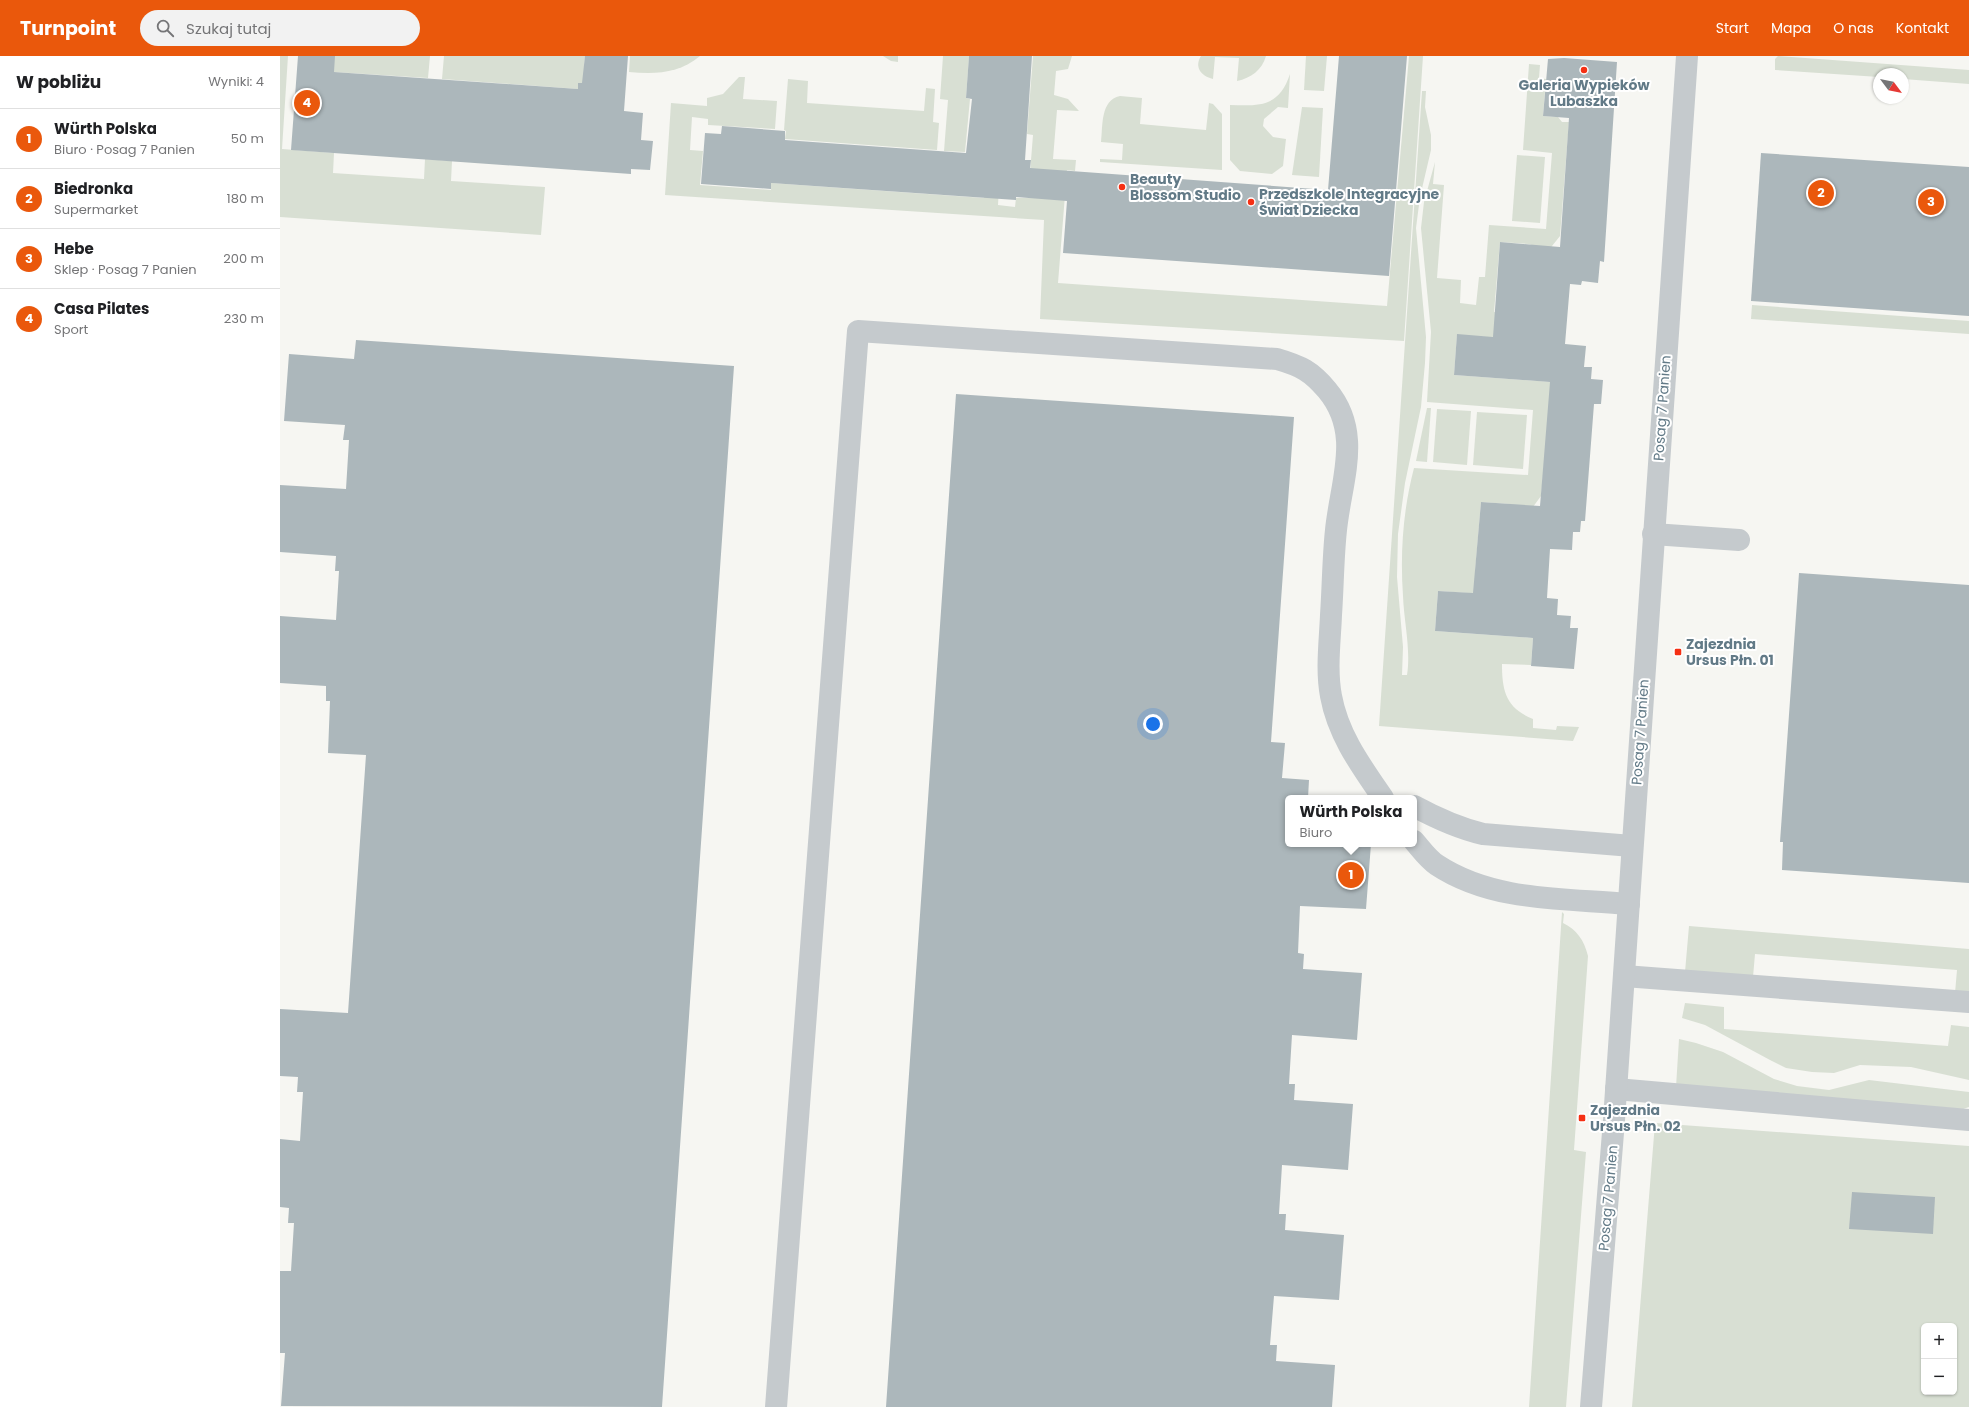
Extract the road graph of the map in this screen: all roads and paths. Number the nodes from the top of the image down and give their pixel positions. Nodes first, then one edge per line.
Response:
1 (1687, 56) edge
2 (1653, 534) junction
3 (1739, 540) dead end
4 (1359, 763) junction
5 (1381, 795) edge
6 (1399, 795) edge
7 (1417, 808) edge
8 (1417, 844) edge
9 (1632, 846) junction
10 (1629, 904) junction
11 (1624, 976) junction
12 (1969, 1002) edge
13 (1616, 1089) junction
14 (1969, 1120) edge
15 (776, 1407) edge
16 (1591, 1407) edge

1 - 2 street, Posag 7 Panien
2 - 3 street
2 - 9 street, Posag 7 Panien
4 - 5 street
4 - 6 street
4 - 15 street
7 - 9 street
8 - 10 street
9 - 10 street, Posag 7 Panien
10 - 11 street, Posag 7 Panien
11 - 12 street
11 - 13 street, Posag 7 Panien
13 - 14 street
13 - 16 street, Posag 7 Panien

